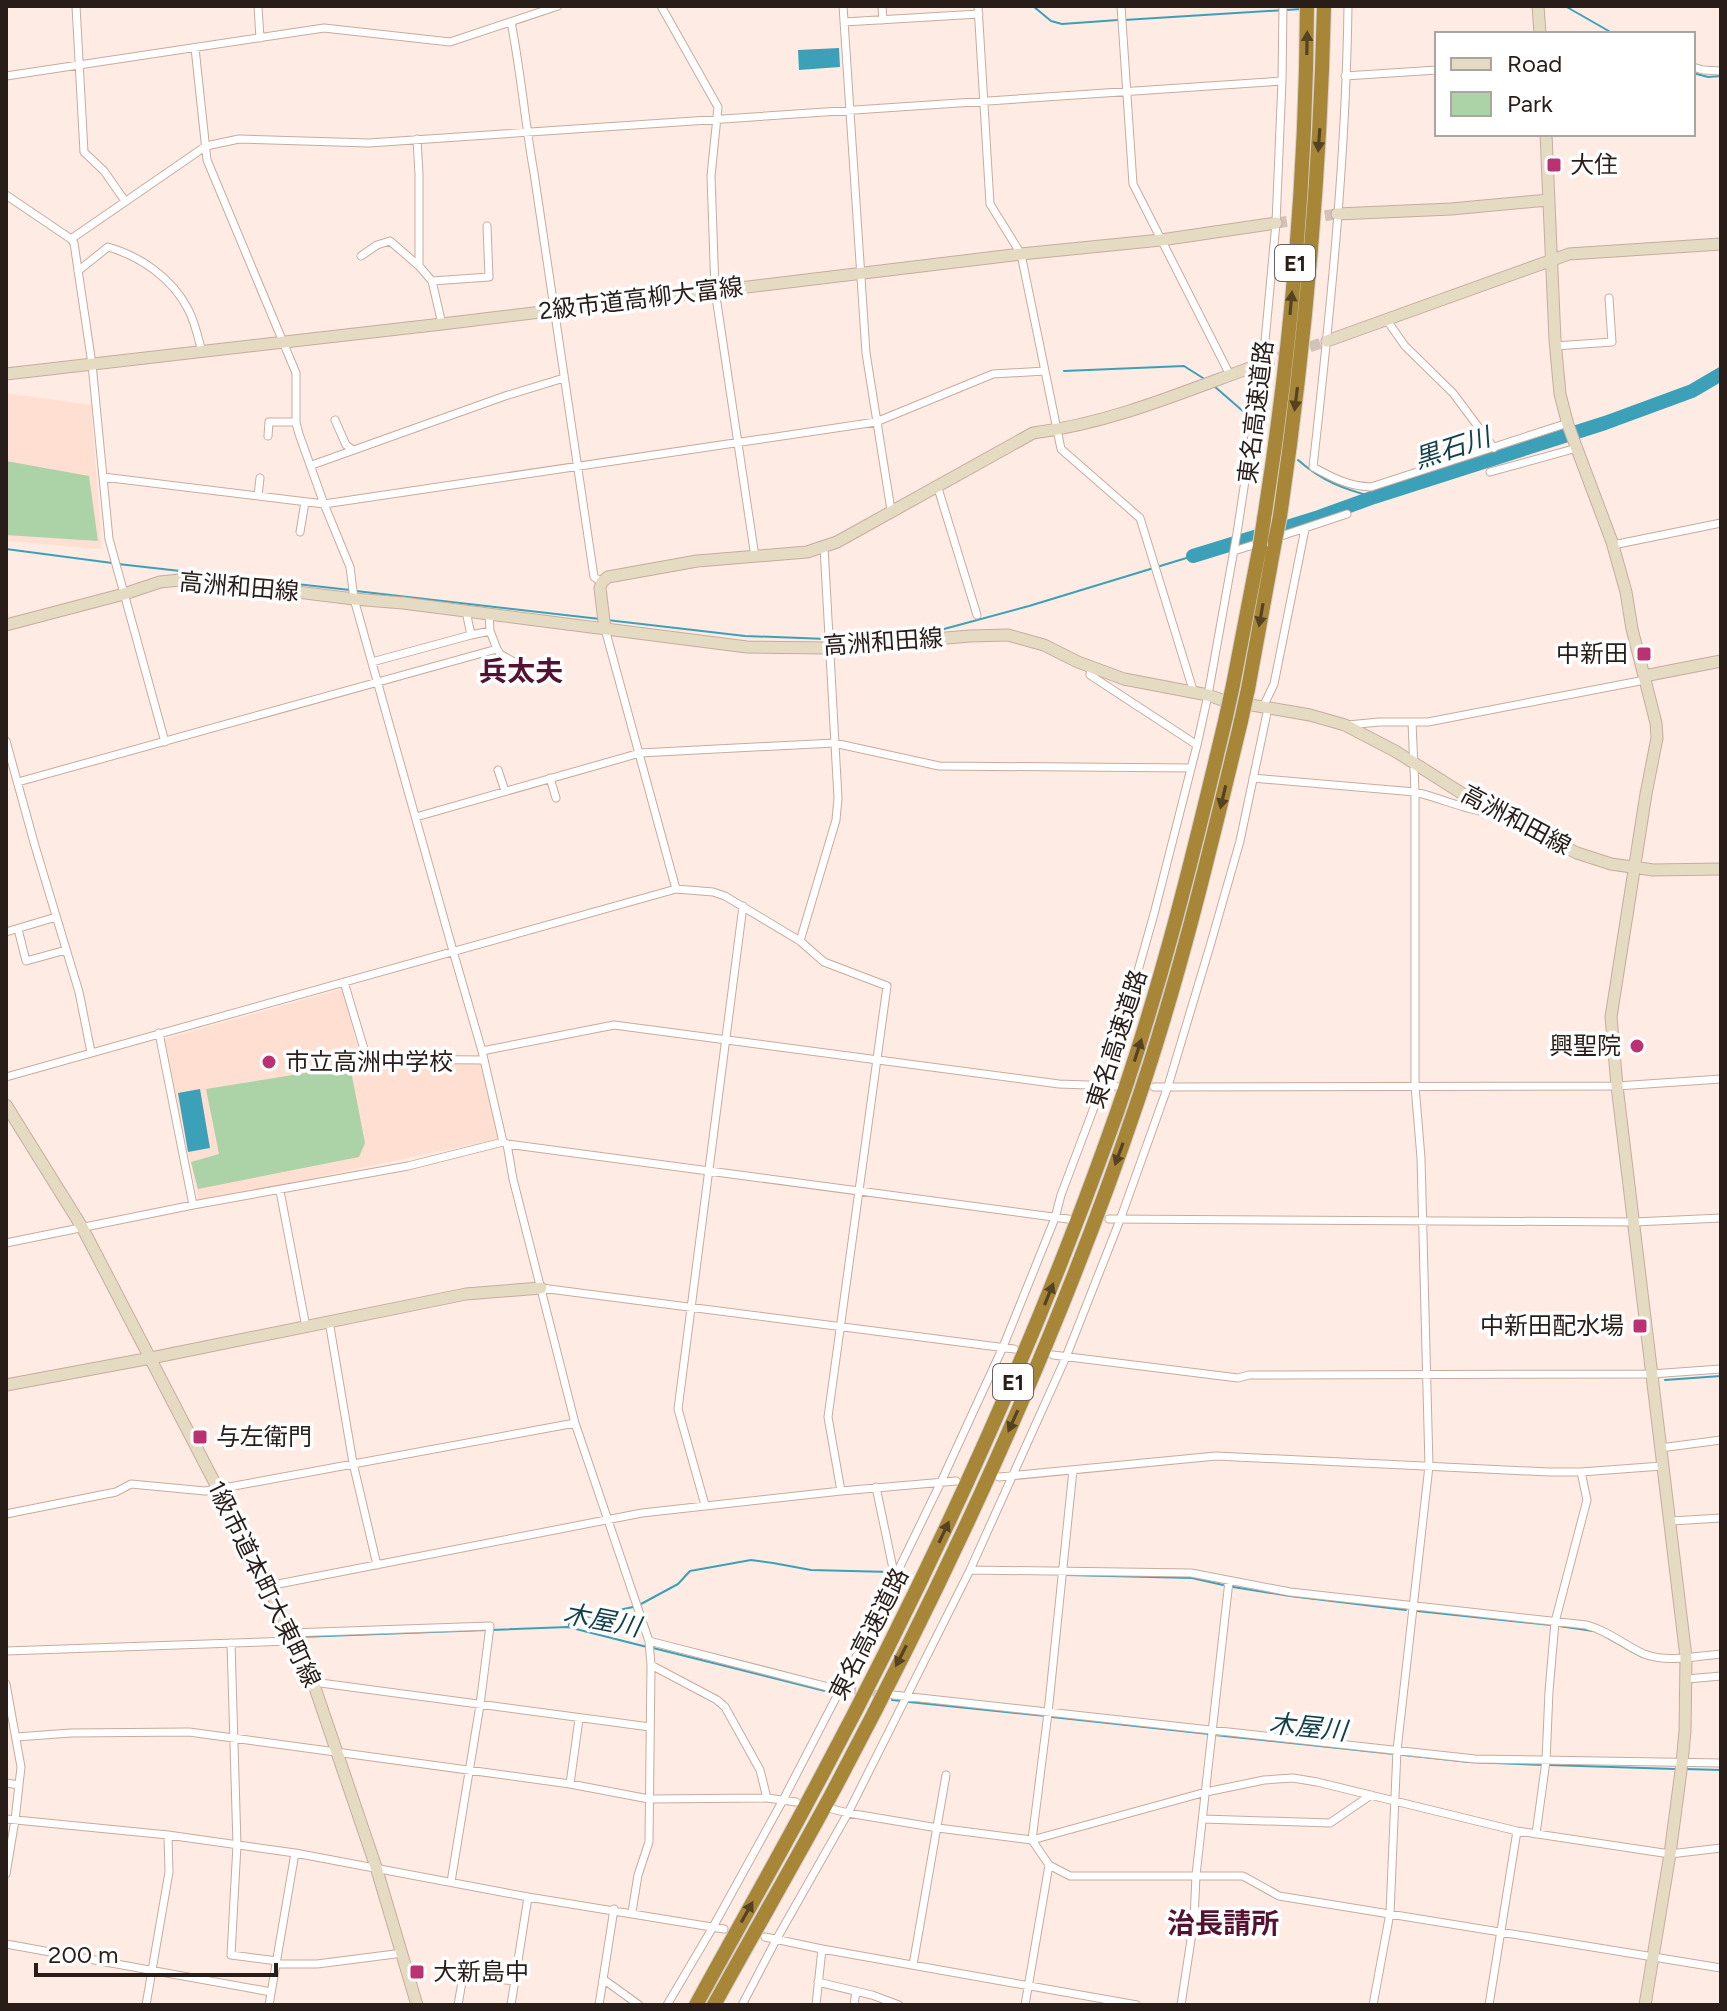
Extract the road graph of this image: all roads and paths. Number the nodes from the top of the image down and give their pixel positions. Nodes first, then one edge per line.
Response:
1 (76, 6) edge
2 (258, 6) edge
3 (558, 6) edge
4 (661, 6) edge
5 (843, 6) edge
6 (882, 6) edge
7 (1121, 6) edge
8 (1283, 6) edge
9 (1307, 6) edge
10 (1324, 6) edge
11 (1348, 6) edge
12 (1538, 6) edge
13 (978, 10) edge
14 (533, 11) edge
15 (883, 20) junction
16 (511, 22) junction
17 (844, 22) junction
18 (1540, 32) edge
19 (260, 38) junction
20 (195, 48) junction
21 (79, 64) junction
22 (1695, 68) edge
23 (1435, 70) edge
24 (1721, 71) edge
25 (6, 76) edge
26 (1345, 76) junction
27 (1282, 81) junction
28 (1126, 91) junction
29 (985, 100) junction
30 (849, 111) junction
31 (716, 121) junction
32 (526, 133) junction
33 (1546, 136) edge
34 (417, 139) junction
35 (206, 146) junction
36 (6, 195) edge
37 (1548, 200) junction
38 (125, 201) junction
39 (1337, 214) junction
40 (1276, 223) junction
41 (487, 226) dead end
42 (71, 239) junction
43 (1161, 240) junction
44 (1721, 244) edge
45 (1021, 254) junction
46 (361, 256) dead end
47 (1551, 259) junction
48 (419, 266) junction
49 (78, 271) junction
50 (860, 274) junction
51 (432, 281) junction
52 (715, 290) junction
53 (1609, 298) dead end
54 (555, 310) junction
55 (1386, 319) junction
56 (442, 324) junction
57 (1327, 341) junction
58 (284, 342) junction
59 (1555, 346) junction
60 (202, 352) junction
61 (1263, 363) junction
62 (92, 364) junction
63 (1045, 371) junction
64 (6, 374) edge
65 (1230, 375) junction
66 (564, 378) junction
67 (335, 420) dead end
68 (296, 422) junction
69 (876, 422) junction
70 (1568, 424) junction
71 (1057, 430) junction
72 (268, 436) dead end
73 (738, 442) junction
74 (1576, 445) junction
75 (1494, 448) junction
76 (353, 450) junction
77 (312, 465) junction
78 (578, 467) junction
79 (1490, 472) dead end
80 (103, 477) junction
81 (260, 478) dead end
82 (937, 485) junction
83 (258, 496) junction
84 (305, 502) junction
85 (324, 504) junction
86 (891, 510) junction
87 (1347, 514) dead end
88 (1272, 518) junction
89 (1721, 523) edge
90 (1305, 529) junction
91 (300, 532) dead end
92 (1613, 545) junction
93 (824, 547) junction
94 (1235, 550) junction
95 (755, 557) junction
96 (602, 582) junction
97 (124, 594) junction
98 (354, 599) junction
99 (466, 611) junction
100 (489, 614) junction
101 (977, 615) dead end
102 (6, 625) edge
103 (605, 629) junction
104 (490, 631) junction
105 (471, 635) junction
106 (829, 648) junction
107 (497, 649) junction
108 (1721, 661) edge
109 (372, 662) junction
110 (1091, 667) junction
111 (535, 674) dead end
112 (1644, 678) junction
113 (377, 682) junction
114 (1194, 693) junction
115 (1208, 695) junction
116 (1265, 708) junction
117 (1412, 722) junction
118 (1345, 725) junction
119 (6, 741) edge
120 (165, 742) junction
121 (834, 743) junction
122 (1197, 745) junction
123 (640, 753) junction
124 (1414, 763) junction
125 (1191, 768) junction
126 (498, 770) dead end
127 (550, 778) junction
128 (1253, 778) junction
129 (18, 782) junction
130 (505, 791) junction
131 (1415, 792) junction
132 (556, 798) dead end
133 (1497, 814) junction
134 (416, 817) junction
135 (1635, 868) junction
136 (1721, 869) edge
137 (676, 889) junction
138 (743, 906) junction
139 (56, 917) junction
140 (18, 929) junction
141 (6, 932) edge
142 (800, 941) junction
143 (66, 950) junction
144 (453, 951) junction
145 (344, 982) junction
146 (159, 1033) junction
147 (724, 1039) junction
148 (91, 1052) junction
149 (483, 1055) junction
150 (876, 1059) junction
151 (6, 1077) edge
152 (1721, 1079) edge
153 (1102, 1086) junction
154 (1116, 1086) dead end
155 (1168, 1086) junction
156 (1415, 1086) junction
157 (1617, 1086) junction
158 (1154, 1087) dead end
159 (6, 1105) edge
160 (505, 1143) junction
161 (708, 1170) junction
162 (280, 1191) junction
163 (859, 1192) junction
164 (193, 1205) junction
165 (1055, 1218) junction
166 (1721, 1218) edge
167 (1068, 1219) dead end
168 (1109, 1219) dead end
169 (1120, 1220) junction
170 (1422, 1221) junction
171 (1634, 1222) junction
172 (82, 1227) junction
173 (6, 1243) edge
174 (541, 1288) junction
175 (692, 1306) junction
176 (329, 1321) junction
177 (840, 1326) junction
178 (306, 1327) junction
179 (1003, 1347) junction
180 (1014, 1349) dead end
181 (1053, 1355) dead end
182 (1066, 1357) junction
183 (151, 1358) junction
184 (1721, 1369) edge
185 (1651, 1374) junction
186 (1426, 1375) junction
187 (6, 1385) edge
188 (575, 1423) junction
189 (1721, 1440) edge
190 (1660, 1448) junction
191 (353, 1463) junction
192 (1429, 1466) junction
193 (1662, 1466) junction
194 (1073, 1470) junction
195 (1581, 1472) junction
196 (999, 1477) dead end
197 (1013, 1477) junction
198 (956, 1481) dead end
199 (941, 1482) junction
200 (876, 1487) junction
201 (218, 1489) junction
202 (841, 1491) junction
203 (705, 1505) junction
204 (6, 1514) edge
205 (1721, 1518) edge
206 (609, 1519) junction
207 (1671, 1521) junction
208 (377, 1565) junction
209 (970, 1570) junction
210 (1062, 1571) junction
211 (895, 1578) junction
212 (1229, 1581) junction
213 (268, 1586) junction
214 (1412, 1606) junction
215 (1555, 1622) junction
216 (292, 1637) junction
217 (231, 1643) junction
218 (649, 1645) junction
219 (6, 1651) edge
220 (1721, 1654) edge
221 (1686, 1657) junction
222 (651, 1665) junction
223 (1721, 1676) edge
224 (1687, 1679) junction
225 (313, 1682) junction
226 (6, 1684) edge
227 (841, 1692) junction
228 (893, 1695) tunnel mouth
229 (906, 1698) junction
230 (480, 1705) junction
231 (1048, 1715) junction
232 (579, 1719) junction
233 (650, 1727) junction
234 (1213, 1733) junction
235 (16, 1737) junction
236 (234, 1738) junction
237 (337, 1752) junction
238 (1397, 1753) junction
239 (1721, 1763) edge
240 (1545, 1764) junction
241 (1681, 1768) junction
242 (470, 1770) junction
243 (946, 1775) dead end
244 (6, 1783) edge
245 (570, 1784) junction
246 (19, 1785) junction
247 (1206, 1792) junction
248 (1371, 1795) junction
249 (767, 1798) junction
250 (649, 1799) junction
251 (783, 1800) junction
252 (1394, 1801) junction
253 (796, 1802) dead end
254 (832, 1809) dead end
255 (848, 1813) junction
256 (1203, 1819) junction
257 (11, 1820) edge
258 (938, 1828) junction
259 (1517, 1831) junction
260 (1536, 1834) junction
261 (168, 1835) junction
262 (1032, 1840) junction
263 (237, 1845) junction
264 (1721, 1848) edge
265 (295, 1853) junction
266 (1670, 1854) junction
267 (1049, 1865) junction
268 (376, 1867) junction
269 (6, 1874) edge
270 (1196, 1875) junction
271 (451, 1882) junction
272 (528, 1897) junction
273 (614, 1909) junction
274 (632, 1912) junction
275 (1390, 1913) junction
276 (713, 1927) junction
277 (724, 1929) dead end
278 (1500, 1933) junction
279 (765, 1937) dead end
280 (776, 1940) junction
281 (6, 1944) edge
282 (822, 1949) junction
283 (403, 1953) junction
284 (1652, 1957) junction
285 (277, 1963) junction
286 (913, 1965) junction
287 (1721, 1968) edge
288 (153, 1970) junction
289 (603, 1979) junction
290 (515, 1981) junction
291 (818, 1982) junction
292 (1029, 1986) junction
293 (856, 1991) junction
294 (271, 1992) junction
295 (146, 2005) edge
296 (269, 2005) edge
297 (417, 2005) edge
298 (458, 2005) edge
299 (511, 2005) edge
300 (599, 2005) edge
301 (639, 2005) edge
302 (667, 2005) edge
303 (696, 2005) edge
304 (714, 2005) edge
305 (742, 2005) edge
306 (816, 2005) edge
307 (854, 2005) edge
308 (899, 2005) edge
309 (1025, 2005) edge
310 (1137, 2005) edge
311 (1181, 2005) edge
312 (1373, 2005) edge
313 (1489, 2005) edge
314 (1645, 2005) edge

1 - 21 street
2 - 19 street
3 - 14 street
4 - 31 street
5 - 17 street
6 - 15 street
7 - 28 street
8 - 27 street
88 -> 9 highway, 東名高速道路 / E1
10 -> 88 highway, 東名高速道路 / E1
11 - 26 street
12 - 18 street
13 - 15 street
13 - 29 street
14 - 16 street
15 - 17 street
16 - 19 street
16 - 32 street
17 - 30 street
19 - 20 street
20 - 21 street
20 - 35 street
21 - 25 street
21 - 38 street
22 - 24 street
23 - 26 street
26 - 39 street
27 - 28 street
27 - 40 street
28 - 29 street
28 - 43 street
29 - 30 street
29 - 45 street
30 - 31 street
30 - 50 street
31 - 32 street
31 - 52 street
32 - 34 street
32 - 54 street
33 - 37 street
34 - 35 street
34 - 48 street
35 - 38 street
35 - 58 street
36 - 42 street
37 - 39 street
37 - 47 street
38 - 42 street
39 - 57 street
40 - 43 street, 2級市道高柳大富線
40 - 61 street
41 - 51 street
42 - 49 street
43 - 45 street, 2級市道高柳大富線
43 - 65 street
44 - 47 street
45 - 50 street, 2級市道高柳大富線
45 - 63 street
46 - 48 street
47 - 55 street
47 - 59 street
48 - 51 street
49 - 60 street
49 - 62 street
50 - 52 street, 2級市道高柳大富線
50 - 69 street
51 - 56 street
52 - 54 street, 2級市道高柳大富線
52 - 73 street
53 - 59 street
54 - 56 street, 2級市道高柳大富線
54 - 66 street
55 - 57 street
55 - 75 street
56 - 58 street, 2級市道高柳大富線
57 - 75 street
58 - 60 street, 2級市道高柳大富線
58 - 68 street
59 - 70 street
60 - 62 street, 2級市道高柳大富線
61 - 65 street
61 - 94 street
62 - 64 street, 2級市道高柳大富線
62 - 80 street
63 - 69 street
63 - 71 street
65 - 71 street
66 - 76 street
66 - 78 street
67 - 76 street
68 - 72 street
68 - 77 street
69 - 73 street
69 - 86 street
70 - 74 street
70 - 75 street
71 - 82 street
71 - 114 street
73 - 78 street
73 - 95 street
74 - 79 street
74 - 92 street
76 - 77 street
77 - 85 street
78 - 85 street
78 - 96 street
80 - 83 street
80 - 97 street
81 - 83 street
82 - 86 street
82 - 101 street
83 - 84 street
84 - 85 street
84 - 91 street
85 - 98 street
86 - 93 street
87 - 90 street
303 -> 88 highway, 東名高速道路 / E1, bridge
88 -> 304 highway, 東名高速道路 / E1, bridge
89 - 92 street
90 - 94 street
90 - 116 street
92 - 112 street
93 - 95 street
93 - 106 street
94 - 115 street
95 - 96 street
96 - 103 street
97 - 98 street, 高洲和田線
97 - 102 street, 高洲和田線
97 - 120 street
98 - 99 street, 高洲和田線
98 - 109 street
99 - 100 street, 高洲和田線
99 - 105 street
100 - 103 street, 高洲和田線
100 - 104 street
103 - 106 street, 高洲和田線
103 - 123 street
104 - 105 street
104 - 107 street
105 - 109 street
106 - 110 street, 高洲和田線
106 - 121 street
107 - 111 street
107 - 113 street
108 - 112 street
109 - 113 street
110 - 114 street, 高洲和田線
110 - 122 street
112 - 117 street
112 - 135 street
113 - 120 street
113 - 134 street
114 - 115 street, 高洲和田線
115 - 116 street, 高洲和田線
115 - 122 street
116 - 118 street, 高洲和田線
116 - 128 street
117 - 118 street
117 - 124 street
118 - 124 street, 高洲和田線
119 - 129 street
120 - 129 street
121 - 123 street
121 - 125 street
121 - 142 street
122 - 125 street
123 - 127 street
123 - 137 street
124 - 131 street
124 - 133 street, 高洲和田線
125 - 153 street
126 - 130 street
127 - 130 street
127 - 132 street
128 - 131 street
128 - 155 street
129 - 139 street
130 - 134 street
131 - 133 street
131 - 156 street
133 - 135 street, 高洲和田線
134 - 144 street
135 - 136 street, 高洲和田線
135 - 157 street
137 - 138 street
137 - 144 street
138 - 142 street
138 - 147 street
139 - 140 street
139 - 143 street
140 - 141 street
140 - 143 street
142 - 150 street
143 - 148 street
144 - 145 street
144 - 149 street
145 - 146 street
145 - 149 street
146 - 148 street
146 - 164 street
147 - 149 street
147 - 150 street
147 - 161 street
148 - 151 street
149 - 160 street
150 - 153 street
150 - 163 street
152 - 157 street
153 - 154 street
153 - 165 street
155 - 156 street
155 - 158 street
155 - 169 street
156 - 157 street
156 - 170 street
157 - 171 street
159 - 172 street, 1級市道本町大東町線
160 - 161 street
160 - 162 street
160 - 174 street
161 - 163 street
161 - 175 street
162 - 164 street
162 - 178 street
163 - 165 street
163 - 177 street
164 - 172 street
165 - 167 street
165 - 179 street
166 - 171 street
168 - 169 street
169 - 170 street
169 - 182 street
170 - 171 street
170 - 186 street
171 - 185 street
172 - 173 street
172 - 183 street, 1級市道本町大東町線
174 - 175 street
174 - 176 street
174 - 188 street
175 - 177 street
175 - 203 street
176 - 178 street
176 - 191 street
177 - 179 street
177 - 202 street
178 - 183 street
179 - 180 street
179 - 199 street
181 - 182 street
182 - 186 street
182 - 197 street
183 - 187 street
183 - 201 street, 1級市道本町大東町線
184 - 185 street
185 - 186 street
185 - 190 street
186 - 192 street
188 - 191 street
188 - 206 street
189 - 190 street
190 - 193 street
191 - 201 street
191 - 208 street
192 - 194 street
192 - 195 street
192 - 214 street
193 - 195 street
193 - 207 street
194 - 197 street
194 - 210 street
195 - 215 street
196 - 197 street
197 - 209 street
198 - 199 street
199 - 200 street
199 - 211 street
200 - 202 street
200 - 211 street
201 - 204 street
201 - 213 street, 1級市道本町大東町線
202 - 203 street
203 - 206 street
205 - 207 street
206 - 208 street
206 - 218 street
207 - 221 street
208 - 213 street
209 - 210 street
209 - 229 street
210 - 212 street
210 - 231 street
211 - 227 street
212 - 214 street
212 - 234 street
213 - 216 street, 1級市道本町大東町線
214 - 215 street
214 - 238 street
215 - 221 street
215 - 240 street
216 - 217 street
216 - 225 street, 1級市道本町大東町線
216 - 230 street
217 - 219 street
217 - 236 street
218 - 222 street
218 - 227 street
220 - 221 street
221 - 224 street
222 - 233 street
222 - 249 street
223 - 224 street
224 - 241 street
225 - 230 street
225 - 237 street, 1級市道本町大東町線
226 - 235 street
227 - 251 street
228 - 229 street
229 - 231 street
229 - 255 street
230 - 232 street
230 - 242 street
231 - 234 street
231 - 262 street
232 - 233 street
232 - 245 street
233 - 250 street
234 - 238 street
234 - 247 street
235 - 236 street
235 - 246 street
236 - 237 street
236 - 263 street
237 - 242 street
237 - 268 street, 1級市道本町大東町線
238 - 240 street
238 - 252 street
239 - 241 street
240 - 241 street
240 - 260 street
241 - 266 street
242 - 245 street
242 - 271 street
243 - 258 street
244 - 246 street
245 - 250 street
246 - 257 street
247 - 248 street
247 - 256 street
247 - 262 street
248 - 252 street
248 - 256 street
249 - 250 street
249 - 251 street
250 - 274 street
251 - 253 street
251 - 276 street
252 - 259 street
252 - 275 street
254 - 255 street
255 - 258 street
255 - 280 street
256 - 270 street
257 - 261 street
257 - 269 street
258 - 262 street
258 - 286 street
259 - 260 street
259 - 278 street
260 - 266 street
261 - 263 street
261 - 288 street
262 - 267 street
263 - 265 street
263 - 285 street
264 - 266 street
265 - 268 street
265 - 285 street
266 - 284 street
267 - 270 street
267 - 292 street
268 - 271 street
268 - 283 street, 1級市道本町大東町線
270 - 275 street
270 - 311 street
271 - 272 street
272 - 273 street
272 - 290 street
273 - 274 street
273 - 289 street
274 - 276 street
275 - 278 street
275 - 312 street
276 - 277 street
276 - 302 street
278 - 284 street
278 - 313 street
279 - 280 street
280 - 282 street
280 - 305 street
281 - 288 street
282 - 286 street
282 - 291 street
283 - 285 street
283 - 297 street, 1級市道本町大東町線
284 - 287 street
284 - 314 street
285 - 294 street
286 - 292 street
288 - 294 street
288 - 295 street
289 - 300 street
289 - 301 street
290 - 298 street
290 - 299 street
291 - 293 street
291 - 306 street
292 - 309 street
292 - 310 street
293 - 307 street
293 - 308 street
294 - 296 street

